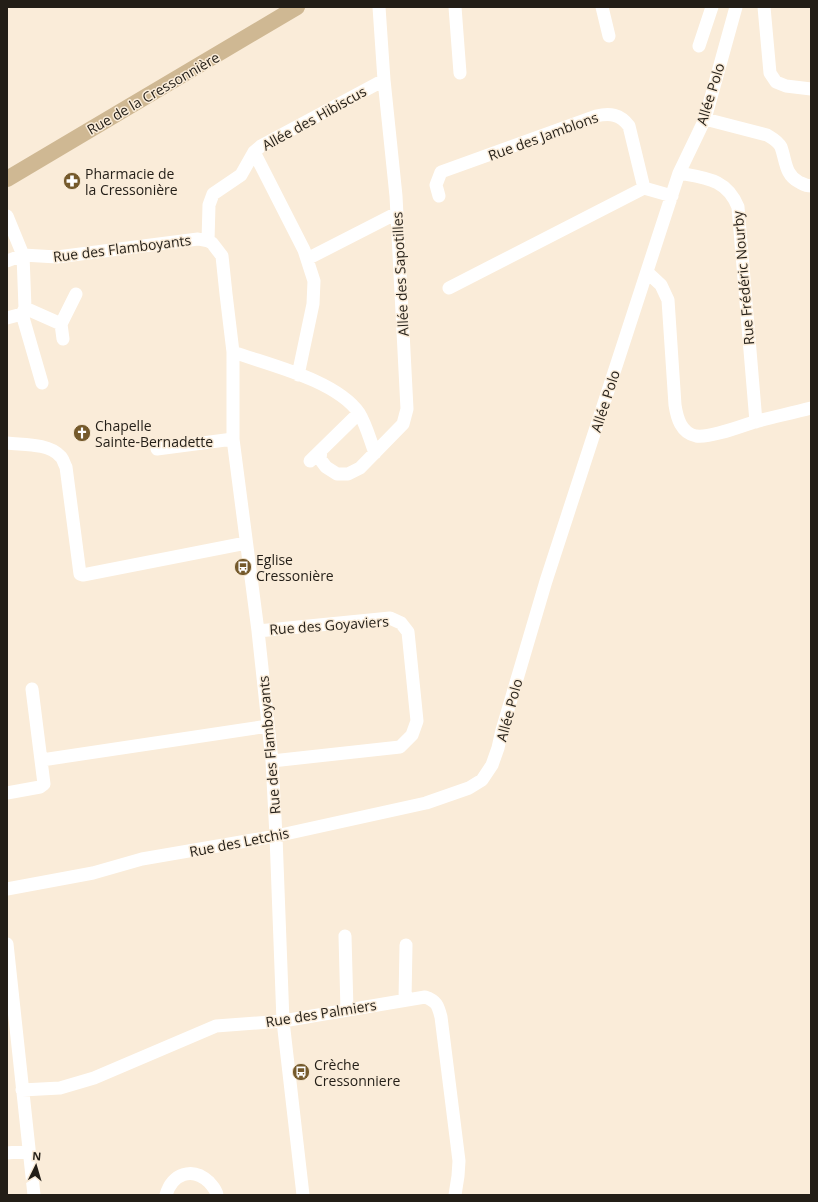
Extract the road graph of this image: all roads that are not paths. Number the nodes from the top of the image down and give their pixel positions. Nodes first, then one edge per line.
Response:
1 (297, 7) edge
2 (379, 7) edge
3 (455, 7) edge
4 (602, 7) edge
5 (712, 7) edge
6 (736, 7) edge
7 (764, 7) edge
8 (609, 36) dead end
9 (699, 46) dead end
10 (460, 73) dead end
11 (384, 80) junction
12 (811, 89) edge
13 (705, 119) junction
14 (254, 152) junction
15 (679, 173) junction
16 (7, 179) edge
17 (811, 186) edge
18 (644, 188) junction
19 (440, 196) dead end
20 (672, 196) junction
21 (397, 213) junction
22 (7, 216) edge
23 (208, 241) junction
24 (23, 255) junction
25 (307, 259) junction
26 (7, 261) edge
27 (647, 272) junction
28 (449, 288) dead end
29 (76, 294) dead end
30 (24, 311) junction
31 (7, 318) edge
32 (61, 324) junction
33 (63, 339) dead end
34 (233, 352) junction
35 (298, 375) junction
36 (42, 383) dead end
37 (811, 408) edge
38 (359, 413) junction
39 (756, 422) junction
40 (233, 439) junction
41 (7, 443) edge
42 (157, 449) dead end
43 (321, 450) junction
44 (375, 453) junction
45 (310, 461) dead end
46 (246, 543) junction
47 (258, 630) junction
48 (32, 689) dead end
49 (268, 726) junction
50 (42, 760) junction
51 (272, 761) junction
52 (469, 788) joint
53 (7, 793) edge
54 (276, 836) junction
55 (7, 889) edge
56 (345, 936) dead end
57 (7, 944) edge
58 (406, 946) dead end
59 (405, 1000) junction
60 (347, 1010) junction
61 (282, 1021) junction
62 (12, 1045) edge
63 (22, 1090) junction
64 (29, 1151) junction
65 (7, 1153) edge
66 (34, 1195) edge
67 (166, 1195) edge
68 (217, 1195) edge
69 (304, 1195) edge
70 (455, 1195) edge

1 - 16 main road, Rue de la Cressonnière
2 - 11 street, Allée des Sapotilles
3 - 10 street
4 - 8 street
5 - 9 street
6 - 13 street, Allée Polo
7 - 12 street
11 - 14 street, Allée des Hibiscus
11 - 21 street, Allée des Sapotilles
13 - 15 street, Allée Polo
13 - 17 street
14 - 23 street, Allée des Hibiscus
14 - 25 street
15 - 20 street, Allée Polo
15 - 39 street, Rue Frédéric Nourby
18 - 19 street, Rue des Jamblons
18 - 20 street
18 - 28 street
20 - 27 street, Allée Polo
21 - 25 street
21 - 44 street, Allée des Sapotilles
22 - 24 street
23 - 24 street, Rue des Flamboyants
23 - 34 street, Rue des Flamboyants
24 - 26 street
24 - 30 street
25 - 35 street
27 - 39 street
27 - 52 street, Allée Polo
29 - 32 street
30 - 31 street
30 - 32 street
30 - 36 street
32 - 33 street
34 - 35 street
34 - 40 street, Rue des Flamboyants
35 - 38 street
37 - 39 street
38 - 43 street
38 - 44 street
40 - 42 street
40 - 46 street, Rue des Flamboyants
41 - 46 street
43 - 44 street, Allée des Sapotilles
43 - 45 street
46 - 47 street, Rue des Flamboyants
47 - 49 street, Rue des Flamboyants
47 - 51 street, Rue des Goyaviers
48 - 50 street
49 - 50 street
49 - 51 street, Rue des Flamboyants
50 - 53 street
51 - 54 street, Rue des Flamboyants
52 - 54 street, Rue des Letchis
54 - 55 street, Rue des Letchis
54 - 61 street, Rue des Flamboyants
56 - 60 street
57 - 62 street
58 - 59 street
59 - 60 street, Rue des Palmiers
59 - 70 street, Rue des Palmiers
60 - 61 street, Rue des Palmiers
61 - 63 street, Rue des Palmiers
61 - 69 street, Rue des Flamboyants
62 - 63 street
63 - 64 street
64 - 65 street
64 - 66 street
67 - 68 street

